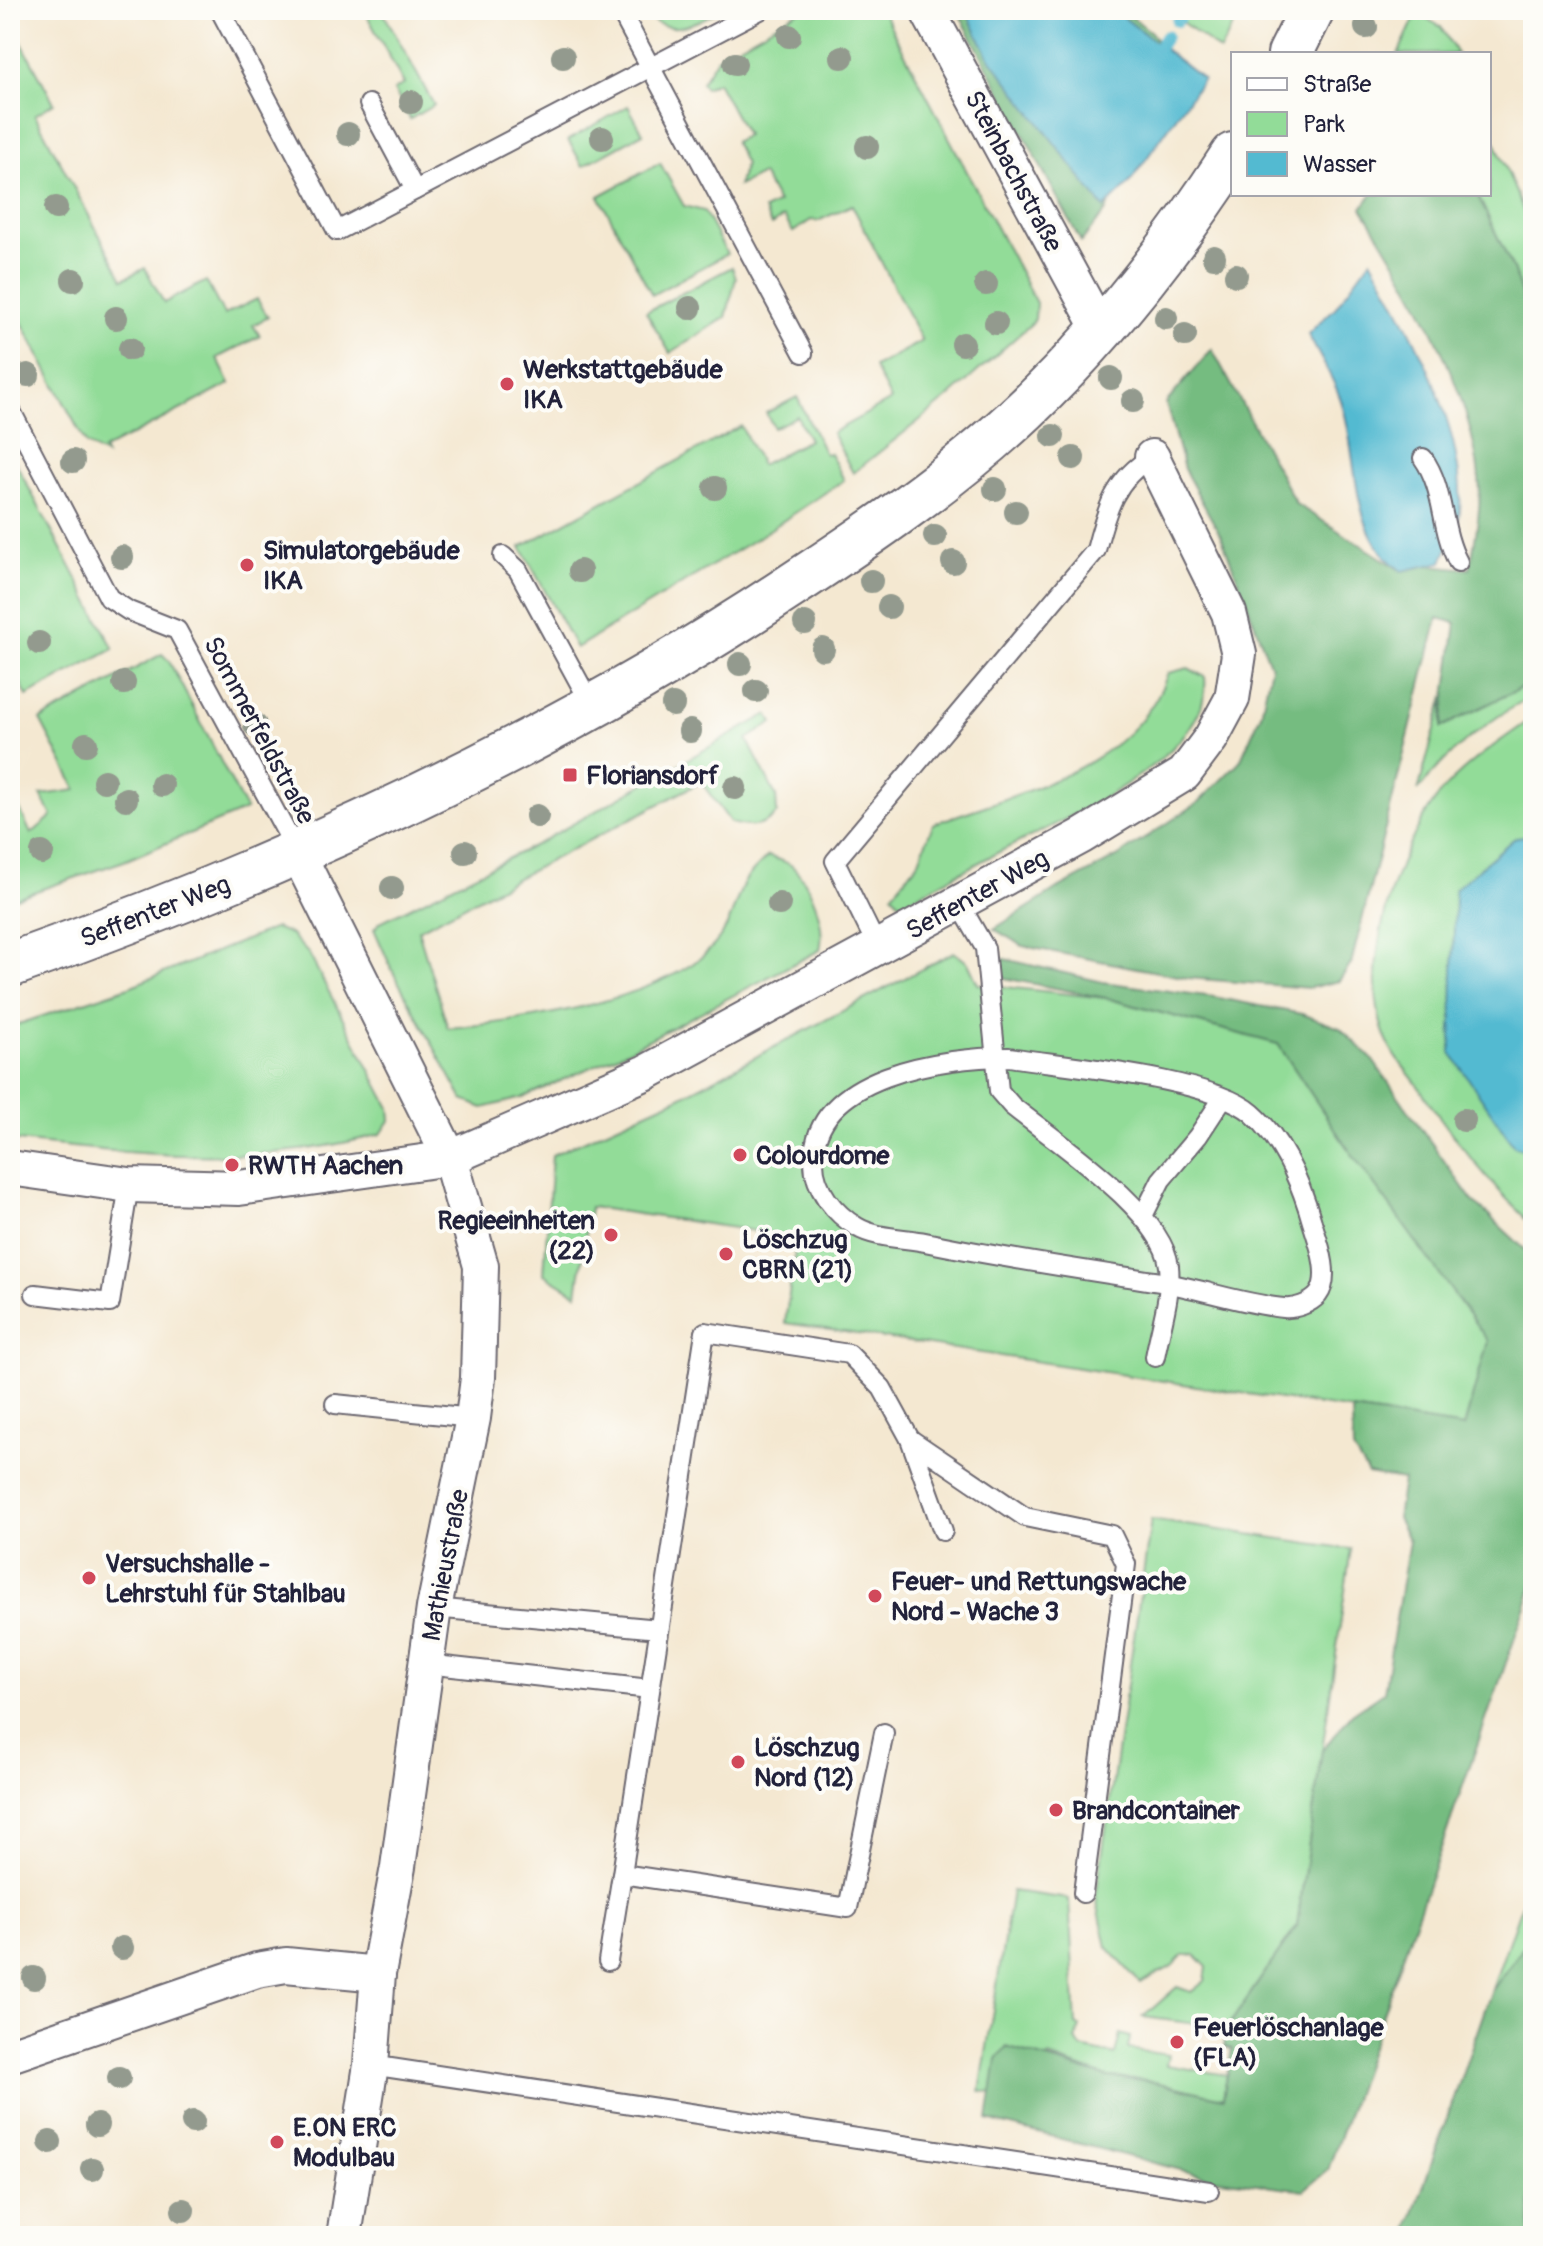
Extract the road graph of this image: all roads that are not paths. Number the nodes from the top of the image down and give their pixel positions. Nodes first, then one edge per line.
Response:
1 (220, 10) edge
2 (620, 10) edge
3 (760, 10) edge
4 (927, 10) edge
5 (1312, 10) edge
6 (1291, 52) edge
7 (649, 67) junction
8 (369, 104) dead end
9 (1231, 158) edge
10 (415, 190) junction
11 (1101, 331) junction
12 (803, 353) dead end
13 (10, 409) edge
14 (1152, 457) joint
15 (1423, 458) dead end
16 (503, 556) dead end
17 (1458, 562) dead end
18 (592, 706) junction
19 (298, 854) junction
20 (959, 903) junction
21 (878, 948) junction
22 (10, 965) edge
23 (995, 1057) junction
24 (1223, 1098) junction
25 (450, 1158) junction
26 (10, 1168) edge
27 (129, 1185) junction
28 (1144, 1214) junction
29 (1168, 1283) junction
30 (35, 1294) dead end
31 (1155, 1357) dead end
32 (335, 1404) dead end
33 (473, 1418) junction
34 (910, 1439) junction
35 (943, 1531) dead end
36 (434, 1608) junction
37 (659, 1629) junction
38 (426, 1664) junction
39 (650, 1689) junction
40 (884, 1733) dead end
41 (622, 1874) junction
42 (1083, 1893) dead end
43 (608, 1961) dead end
44 (378, 1974) junction
45 (10, 2055) edge
46 (371, 2065) junction
47 (1209, 2191) dead end
48 (344, 2236) edge

1 - 10 lane
2 - 7 lane
3 - 7 lane
4 - 11 street, Steinbachstraße
5 - 6 street
7 - 10 lane
7 - 12 lane
8 - 10 lane
9 - 11 street, Seffenter Weg
11 - 18 street, Seffenter Weg
13 - 19 lane, Sommerfeldstraße
14 - 20 street, Seffenter Weg
14 - 21 lane
15 - 17 lane
16 - 18 lane
18 - 19 street, Seffenter Weg
19 - 22 street, Seffenter Weg
19 - 25 street
20 - 21 street, Seffenter Weg
20 - 23 lane
21 - 25 street, Seffenter Weg
23 - 24 lane
23 - 28 lane
23 - 29 lane
24 - 28 lane
24 - 29 lane
25 - 27 street, Seffenter Weg
25 - 33 street, Mathieustraße
26 - 27 street, Seffenter Weg
27 - 30 lane
28 - 29 lane
29 - 31 lane
32 - 33 lane
33 - 36 street, Mathieustraße
34 - 35 lane
34 - 37 lane
34 - 42 lane
36 - 37 lane
36 - 38 street, Mathieustraße
37 - 39 lane
38 - 39 lane
38 - 44 street, Mathieustraße
39 - 41 lane
40 - 41 lane
41 - 43 lane
44 - 45 street
44 - 46 street, Mathieustraße
46 - 47 lane
46 - 48 street, Mathieustraße

